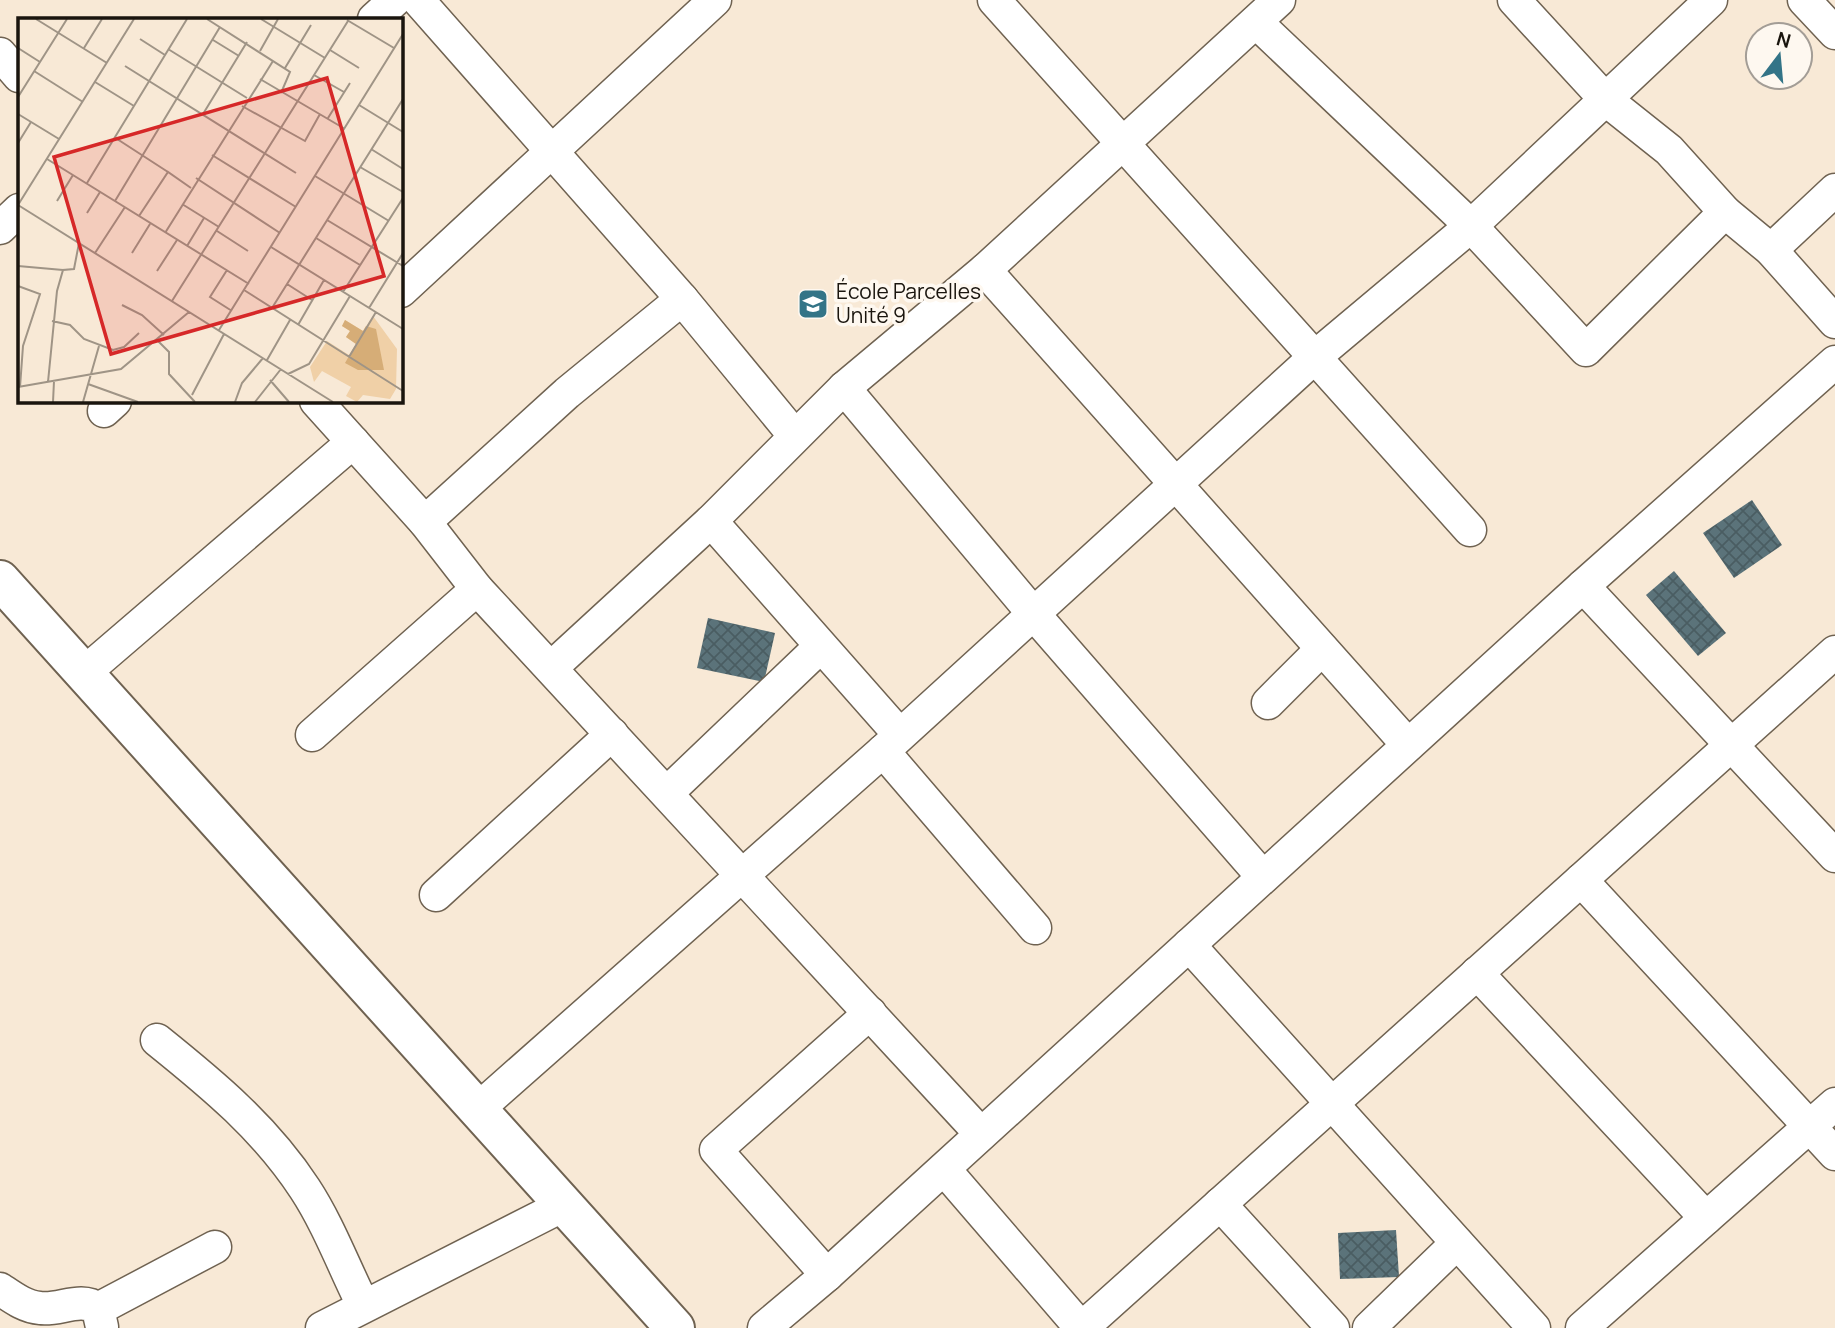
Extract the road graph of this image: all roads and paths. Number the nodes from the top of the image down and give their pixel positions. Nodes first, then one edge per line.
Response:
1 (395, 0) edge
2 (418, 0) edge
3 (715, 0) edge
4 (1279, 0) edge
5 (1711, 0) edge
6 (1804, 0) edge
7 (998, 1) edge
8 (1521, 3) edge
9 (375, 18) edge
10 (1256, 22) junction
11 (1835, 33) edge
12 (0, 54) edge
13 (18, 75) edge
14 (1605, 99) junction
15 (1124, 143) junction
16 (551, 152) junction
17 (1835, 190) edge
18 (18, 211) edge
19 (1725, 212) junction
20 (1471, 226) junction
21 (0, 228) edge
22 (1772, 250) junction
23 (985, 270) junction
24 (402, 290) edge
25 (682, 299) junction
26 (1835, 322) edge
27 (1316, 356) junction
28 (1835, 362) edge
29 (844, 388) junction
30 (317, 402) edge
31 (794, 435) junction
32 (353, 442) junction
33 (1175, 483) junction
34 (710, 521) junction
35 (425, 522) junction
36 (1470, 530) dead end
37 (1, 585) edge
38 (1583, 586) junction
39 (477, 589) junction
40 (1032, 612) junction
41 (820, 647) junction
42 (1322, 649) junction
43 (1835, 652) edge
44 (551, 668) junction
45 (84, 673) junction
46 (1268, 703) dead end
47 (612, 734) junction
48 (312, 735) dead end
49 (891, 743) junction
50 (1408, 745) junction
51 (1732, 745) junction
52 (667, 793) junction
53 (1835, 856) edge
54 (741, 874) junction
55 (1263, 877) junction
56 (1581, 880) junction
57 (436, 895) dead end
58 (1035, 928) dead end
59 (1189, 945) junction
60 (1477, 973) junction
61 (870, 1013) junction
62 (157, 1040) dead end
63 (1332, 1104) junction
64 (1835, 1104) edge
65 (478, 1109) junction
66 (1810, 1126) junction
67 (981, 1134) junction
68 (1835, 1154) edge
69 (944, 1169) junction
70 (1220, 1204) junction
71 (564, 1205) junction
72 (1706, 1218) junction
73 (1457, 1243) junction
74 (215, 1247) dead end
75 (827, 1275) junction
76 (0, 1289) edge
77 (363, 1305) junction
78 (100, 1318) edge
79 (322, 1328) edge
80 (675, 1328) edge
81 (764, 1328) edge
82 (1082, 1328) edge
83 (1332, 1328) edge
84 (1369, 1328) edge
85 (1534, 1328) edge
86 (1582, 1328) edge

1 - 9 street
2 - 16 street
3 - 16 street
4 - 10 street
5 - 14 street
6 - 11 street
7 - 15 street
8 - 14 street
10 - 15 street
10 - 20 street
12 - 13 street
14 - 19 street
14 - 20 street
15 - 23 street
15 - 27 street
16 - 24 street
16 - 25 street
17 - 22 street
18 - 21 street
19 - 20 street
19 - 22 street
20 - 27 street
22 - 26 street
23 - 29 street
23 - 33 street
25 - 31 street
25 - 35 street
27 - 33 street
27 - 36 street
28 - 38 street
29 - 31 street
29 - 40 street
30 - 32 street
31 - 34 street
32 - 35 street
32 - 45 street
33 - 40 street
33 - 42 street
34 - 41 street
34 - 44 street
35 - 39 street
37 - 45 street
38 - 50 street
38 - 51 street
39 - 44 street
39 - 48 street
40 - 49 street
40 - 55 street
41 - 49 street
41 - 52 street
42 - 46 street
42 - 50 street
43 - 51 street
44 - 47 street
45 - 65 street
47 - 52 street
47 - 57 street
49 - 54 street
49 - 58 street
50 - 55 street
51 - 53 street
51 - 56 street
52 - 54 street
54 - 61 street
54 - 65 street
55 - 59 street
56 - 60 street
56 - 66 street
59 - 63 street
59 - 67 street
60 - 63 street
60 - 72 street
61 - 67 street
61 - 75 street
62 - 77 street
63 - 70 street
63 - 73 street
64 - 66 street
65 - 71 street
66 - 68 street
66 - 72 street
67 - 69 street
69 - 75 street
69 - 82 street
70 - 82 street
70 - 83 street
71 - 77 street
71 - 80 street
72 - 86 street
73 - 84 street
73 - 85 street
74 - 78 street
75 - 81 street
76 - 78 street
77 - 79 street

